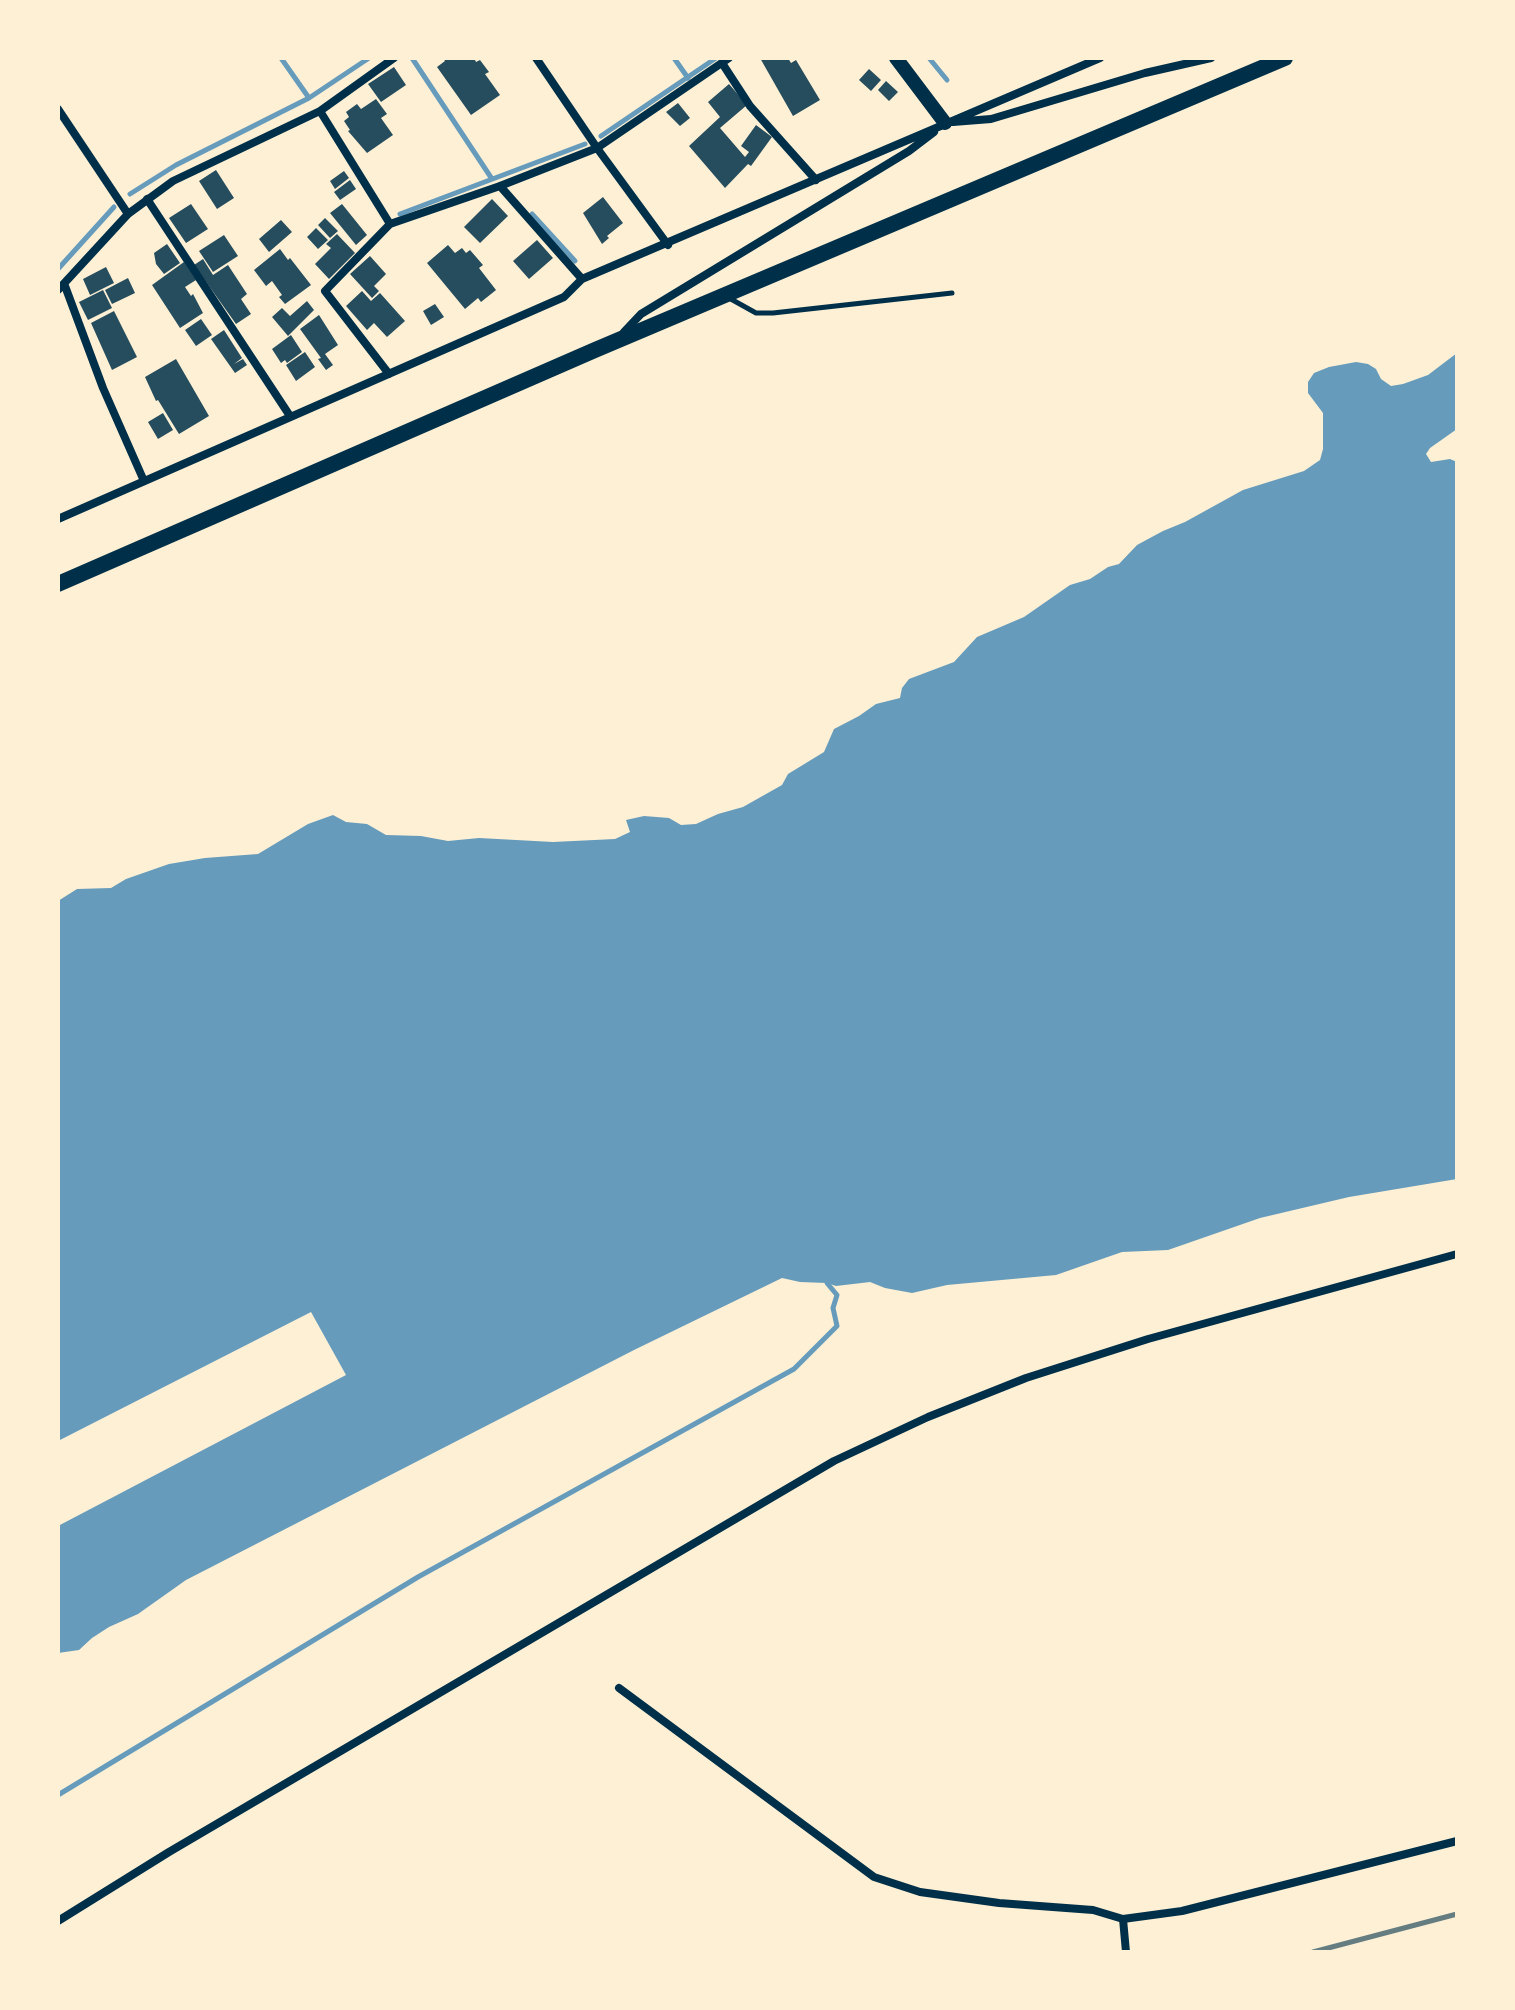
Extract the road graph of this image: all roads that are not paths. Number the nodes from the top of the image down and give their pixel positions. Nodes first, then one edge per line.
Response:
1 (394, 58) edge
2 (536, 58) edge
3 (896, 58) edge
4 (1099, 58) edge
5 (1211, 58) edge
6 (1285, 58) edge
7 (726, 60) edge
8 (58, 109) edge
9 (320, 111) junction
10 (945, 123) junction
11 (597, 148) junction
12 (816, 180) junction
13 (500, 186) junction
14 (147, 199) junction
15 (128, 214) junction
16 (390, 224) junction
17 (668, 245) junction
18 (582, 279) junction
19 (62, 288) edge
20 (952, 293) dead end
21 (725, 295) junction
22 (615, 342) junction
23 (389, 374) junction
24 (290, 416) junction
25 (144, 481) junction
26 (58, 519) edge
27 (58, 584) edge
28 (1457, 1254) edge
29 (619, 1688) dead end
30 (1457, 1841) edge
31 (1123, 1919) junction
32 (58, 1921) edge
33 (1126, 1952) edge

1 - 9 street
2 - 11 street
3 - 10 street
4 - 10 street
5 - 10 street
6 - 21 main road
7 - 11 street
7 - 12 street
8 - 15 street
9 - 14 street
9 - 16 street
10 - 12 street
10 - 22 street
11 - 13 street
11 - 17 street
12 - 17 street
13 - 16 street
13 - 18 street
14 - 15 street
14 - 24 street
15 - 19 street
16 - 23 street
17 - 18 street
18 - 23 street
19 - 25 street
20 - 21 lane
21 - 22 main road
22 - 27 main road
23 - 24 street
24 - 25 street
25 - 26 street
28 - 32 street
29 - 31 street
30 - 31 street
31 - 33 street

